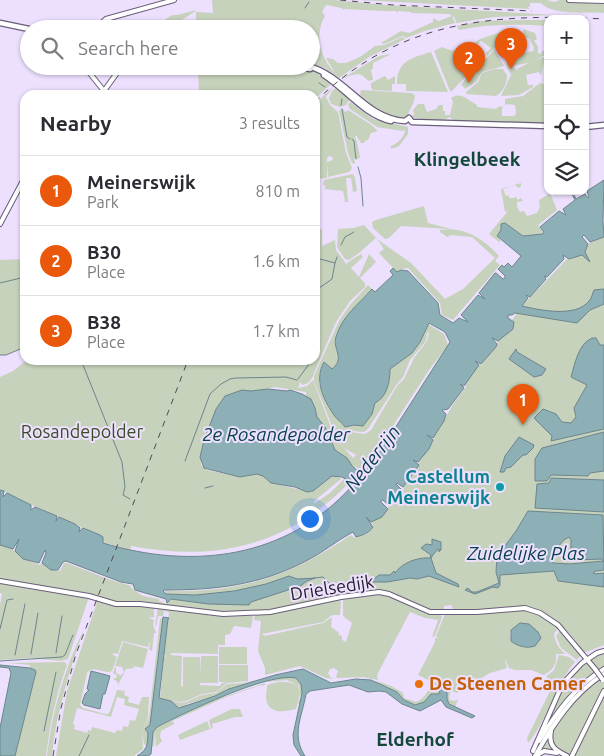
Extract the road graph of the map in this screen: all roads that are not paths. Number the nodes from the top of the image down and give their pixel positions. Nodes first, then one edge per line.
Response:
1 (174, 0) edge
2 (568, 0) edge
3 (604, 1) edge
4 (106, 20) edge
5 (0, 23) edge
6 (20, 27) edge
7 (320, 71) edge
8 (320, 73) edge
9 (90, 75) edge
10 (115, 75) edge
11 (100, 90) edge
12 (104, 90) edge
13 (405, 122) junction
14 (544, 126) edge
15 (604, 126) edge
16 (589, 127) edge
17 (20, 186) edge
18 (0, 224) edge
19 (0, 581) edge
20 (604, 651) edge
21 (588, 659) junction
22 (604, 669) edge
23 (604, 674) edge
24 (604, 680) edge
25 (604, 690) edge
26 (552, 726) junction
27 (534, 750) junction
28 (530, 756) edge
29 (535, 756) edge
30 (563, 756) edge
31 (567, 756) edge
32 (572, 756) edge

1 - 4 street
2 - 3 street
5 - 6 main road
7 - 13 main road
8 - 13 main road
9 - 11 street
10 - 12 street
13 - 14 main road
15 - 16 main road
17 - 18 street
19 - 21 street, Drielsedijk
20 - 21 street
21 - 24 street, Drielsedijk, bridge
21 - 27 street
22 - 27 street
23 - 26 street
25 - 32 street
26 - 29 street
26 - 31 street
27 - 28 street
29 - 30 street

